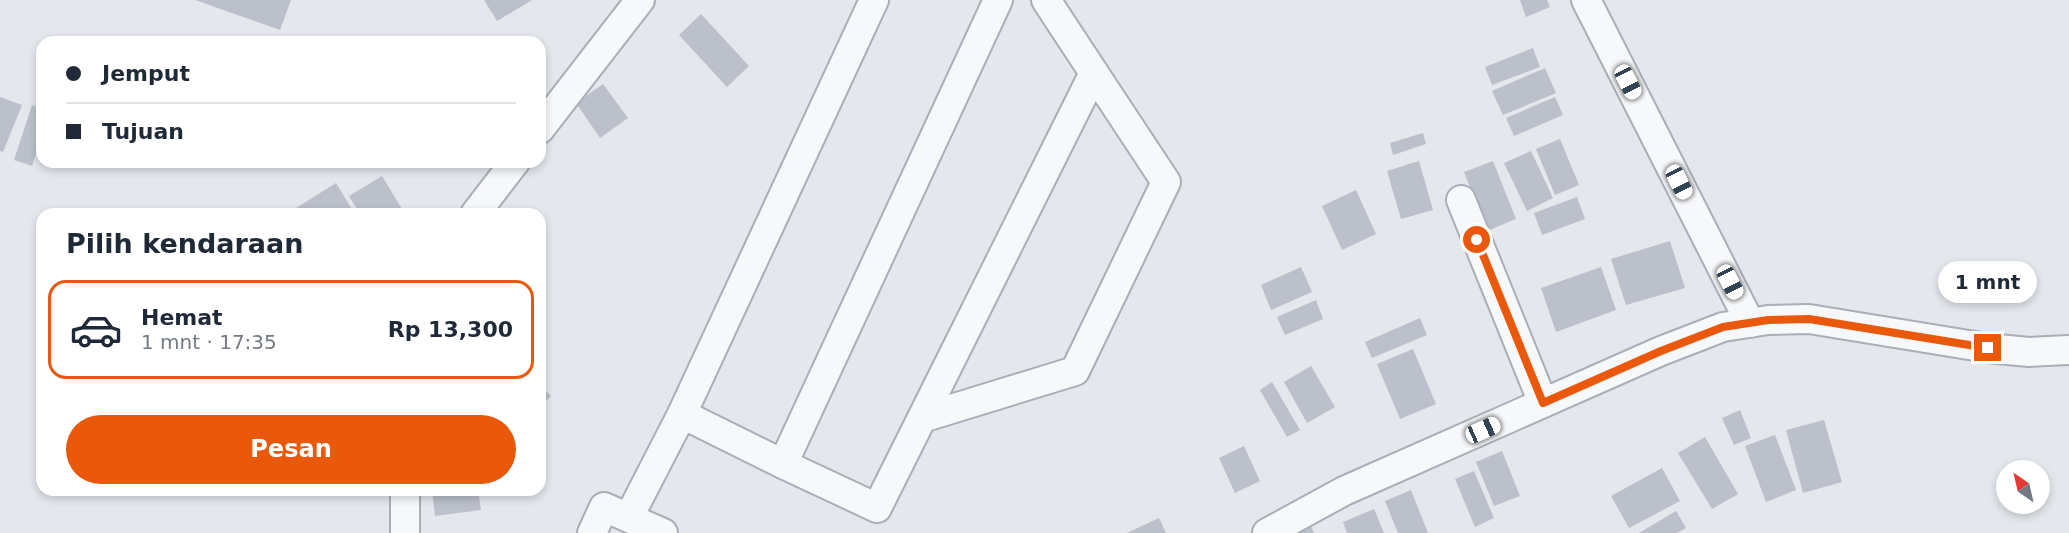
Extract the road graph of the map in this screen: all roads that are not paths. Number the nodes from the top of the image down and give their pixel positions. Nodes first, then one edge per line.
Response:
1 (640, 0) edge
2 (874, 0) edge
3 (998, 0) edge
4 (1046, 0) edge
5 (1586, 0) edge
6 (1094, 73) junction
7 (546, 121) edge
8 (510, 168) edge
9 (1461, 200) dead end
10 (480, 208) edge
11 (1750, 323) junction
12 (2069, 350) edge
13 (1543, 403) junction
14 (682, 414) junction
15 (922, 418) junction
16 (783, 464) junction
17 (405, 496) edge
18 (629, 517) junction
19 (405, 533) edge
20 (592, 533) edge
21 (663, 533) edge
22 (1267, 533) edge

1 - 7 street
2 - 14 street
3 - 16 street
4 - 6 street
5 - 11 street
6 - 15 street
6 - 15 street
8 - 10 street
9 - 13 street
11 - 12 street
11 - 13 street
13 - 22 street
14 - 16 street
14 - 18 street
15 - 16 street
17 - 19 street
18 - 20 street
18 - 21 street

